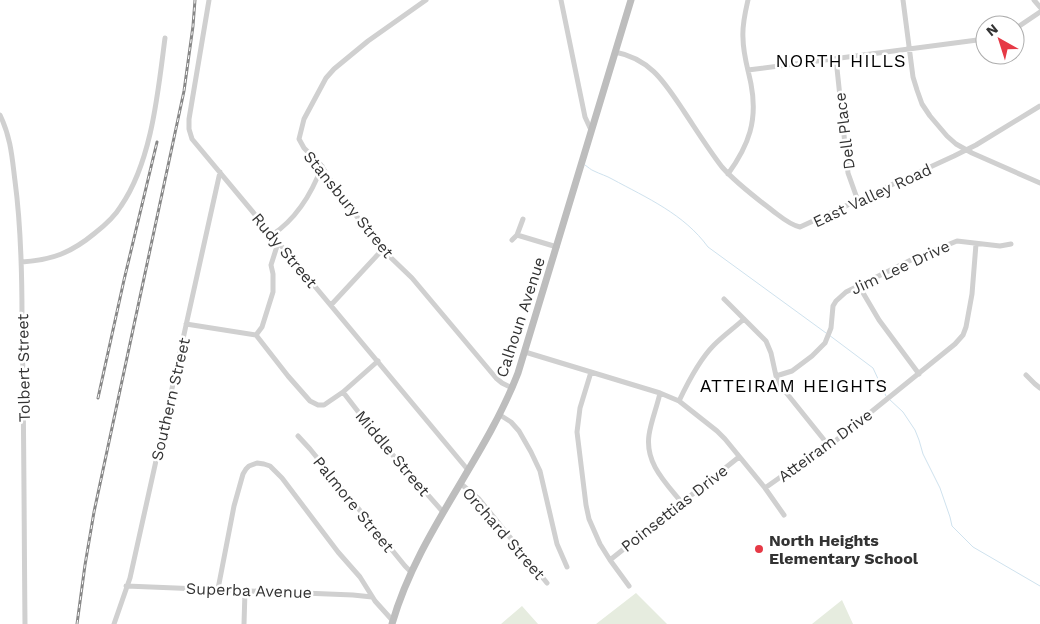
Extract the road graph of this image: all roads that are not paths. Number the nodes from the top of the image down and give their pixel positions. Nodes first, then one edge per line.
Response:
1 (209, 0) edge
2 (426, 0) edge
3 (561, 0) edge
4 (631, 0) edge
5 (748, 0) edge
6 (903, 0) edge
7 (1034, 0) edge
8 (1040, 7) edge
9 (1040, 12) edge
10 (1025, 22) edge
11 (165, 38) dead end
12 (975, 40) edge
13 (910, 49) junction
14 (615, 52) junction
15 (836, 59) junction
16 (748, 70) junction
17 (1040, 106) edge
18 (0, 115) edge
19 (592, 131) junction
20 (966, 150) junction
21 (322, 166) junction
22 (220, 172) junction
23 (728, 174) junction
24 (1040, 183) edge
25 (858, 201) junction
26 (523, 219) dead end
27 (272, 235) junction
28 (517, 235) junction
29 (512, 240) dead end
30 (278, 243) junction
31 (976, 244) junction
32 (1011, 244) dead end
33 (557, 247) junction
34 (383, 249) junction
35 (22, 262) junction
36 (859, 286) junction
37 (724, 299) dead end
38 (331, 305) junction
39 (744, 319) junction
40 (186, 324) junction
41 (256, 335) junction
42 (525, 352) junction
43 (378, 361) junction
44 (591, 372) junction
45 (919, 374) junction
46 (1026, 375) dead end
47 (776, 376) junction
48 (512, 388) junction
49 (1040, 388) edge
50 (343, 392) junction
51 (660, 393) junction
52 (678, 402) junction
53 (500, 415) junction
54 (298, 436) dead end
55 (829, 446) junction
56 (739, 457) junction
57 (468, 470) junction
58 (460, 483) junction
59 (765, 488) junction
60 (682, 503) junction
61 (443, 512) junction
62 (784, 515) dead end
63 (610, 560) junction
64 (567, 567) dead end
65 (411, 572) junction
66 (547, 584) dead end
67 (126, 586) junction
68 (630, 586) dead end
69 (218, 589) junction
70 (245, 591) junction
71 (372, 596) junction
72 (393, 622) edge
73 (25, 624) edge
74 (114, 624) edge
75 (244, 624) edge

1 - 22 street, Rudy Street
2 - 21 street, Stansbury Street
3 - 19 street
4 - 14 street, Calhoun Avenue
5 - 16 street
6 - 13 street
7 - 8 street
9 - 10 street
11 - 35 street
12 - 13 street
13 - 15 street
13 - 20 street
14 - 19 street, Calhoun Avenue
14 - 23 street, East Valley Road
15 - 16 street
15 - 25 street, Dell Place
16 - 23 street
17 - 20 street, East Valley Road
18 - 35 street, Tolbert Street
19 - 33 street, Calhoun Avenue
20 - 24 street
20 - 25 street, East Valley Road
21 - 27 street
21 - 34 street, Stansbury Street
22 - 27 street, Rudy Street
22 - 40 street, Southern Street
23 - 25 street, East Valley Road
26 - 28 street
27 - 30 street, Rudy Street
28 - 29 street
28 - 33 street
30 - 38 street, Rudy Street
30 - 41 street
31 - 32 street, Jim Lee Drive
31 - 36 street, Jim Lee Drive
31 - 45 street, Atteiram Drive
33 - 42 street, Calhoun Avenue
34 - 38 street
34 - 48 street, Stansbury Street
35 - 73 street, Tolbert Street
36 - 45 street
36 - 47 street, Jim Lee Drive
37 - 39 street
38 - 43 street, Rudy Street
39 - 47 street
39 - 52 street
40 - 41 street
40 - 67 street, Southern Street
41 - 50 street
42 - 44 street, Atteiram Drive
42 - 48 street, Calhoun Avenue
43 - 50 street
43 - 57 street, Rudy Street
44 - 51 street, Atteiram Drive
44 - 63 street
45 - 55 street, Atteiram Drive
46 - 49 street
47 - 55 street
48 - 53 street, Calhoun Avenue
50 - 61 street, Middle Street
51 - 52 street, Atteiram Drive
51 - 60 street
52 - 56 street, Atteiram Drive
53 - 57 street, Calhoun Avenue
53 - 64 street
54 - 65 street, Palmore Street
55 - 59 street, Atteiram Drive
56 - 59 street, Atteiram Drive
56 - 60 street, Poinsettias Drive
57 - 58 street, Calhoun Avenue
58 - 61 street, Calhoun Avenue
58 - 66 street, Orchard Street
59 - 62 street
60 - 63 street, Poinsettias Drive
61 - 65 street, Calhoun Avenue
63 - 68 street
65 - 72 street, Calhoun Avenue
67 - 69 street, Superba Avenue
67 - 74 street, Southern Street
69 - 70 street, Superba Avenue
69 - 71 street
70 - 71 street, Superba Avenue
70 - 75 street
71 - 72 street

